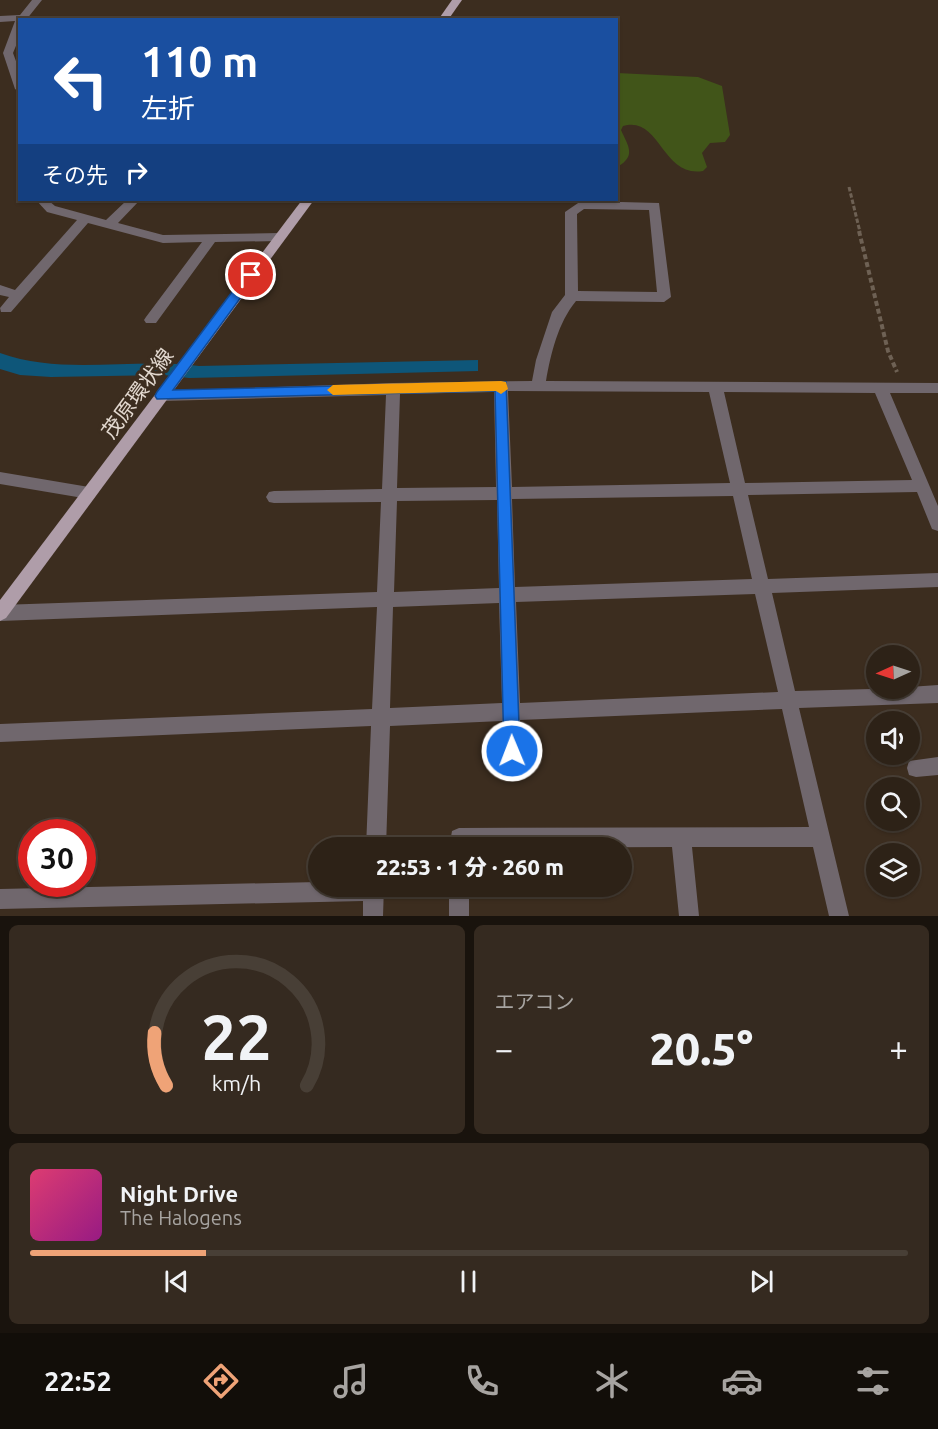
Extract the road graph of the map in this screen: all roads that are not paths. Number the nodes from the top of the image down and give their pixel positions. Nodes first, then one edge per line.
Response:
1 (37, 0) edge
2 (457, 0) edge
3 (22, 18) edge
4 (444, 18) edge
5 (0, 19) edge
6 (18, 19) edge
7 (18, 27) edge
8 (18, 83) edge
9 (43, 201) edge
10 (133, 201) edge
11 (307, 201) edge
12 (85, 218) junction
13 (109, 224) junction
14 (280, 237) junction
15 (211, 239) junction
16 (0, 290) edge
17 (18, 295) junction
18 (572, 296) junction
19 (6, 309) dead end
20 (151, 320) dead end
21 (501, 386) junction
22 (537, 386) junction
23 (716, 386) junction
24 (880, 387) junction
25 (393, 388) junction
26 (938, 388) edge
27 (162, 396) junction
28 (0, 478) edge
29 (921, 486) junction
30 (740, 489) junction
31 (89, 493) junction
32 (504, 493) junction
33 (389, 495) junction
34 (274, 497) dead end
35 (938, 523) edge
36 (938, 580) edge
37 (762, 586) junction
38 (507, 595) junction
39 (385, 600) junction
40 (0, 613) edge
41 (938, 694) edge
42 (788, 700) junction
43 (511, 712) junction
44 (381, 717) junction
45 (0, 733) edge
46 (512, 751) dead end
47 (938, 766) edge
48 (916, 768) dead end
49 (376, 837) edge
50 (821, 837) junction
51 (632, 838) edge
52 (681, 838) junction
53 (308, 891) edge
54 (374, 897) edge
55 (459, 897) edge
56 (0, 898) edge
57 (373, 916) edge
58 (459, 916) edge
59 (689, 916) edge
60 (839, 916) edge

1 - 3 street
2 - 4 main road
5 - 6 street
7 - 8 street
9 - 12 street
10 - 13 street
11 - 14 main road, 茂原環状線
12 - 13 street
12 - 17 street
13 - 15 street
14 - 15 street
14 - 27 main road, 茂原環状線
15 - 20 street
16 - 17 street
17 - 19 street
18 - 18 street
18 - 22 street
21 - 22 street
21 - 25 street
21 - 32 street
22 - 23 street
23 - 24 street
23 - 30 street
24 - 26 street
24 - 29 street
25 - 27 street
25 - 33 street
27 - 31 main road, 茂原環状線
28 - 31 street
29 - 30 street
29 - 35 street
30 - 32 street
30 - 37 street
31 - 40 main road, 茂原環状線
32 - 33 street
32 - 38 street
33 - 34 street
33 - 39 street
36 - 37 street
37 - 38 street
37 - 42 street
38 - 39 street
38 - 43 street
39 - 40 street
39 - 44 street
41 - 42 street
42 - 43 street
42 - 50 street
43 - 44 street
43 - 46 street
44 - 45 street
44 - 49 street
47 - 48 street
50 - 52 street
50 - 60 street
51 - 52 street
52 - 59 street
53 - 56 street
54 - 57 street
55 - 58 street

